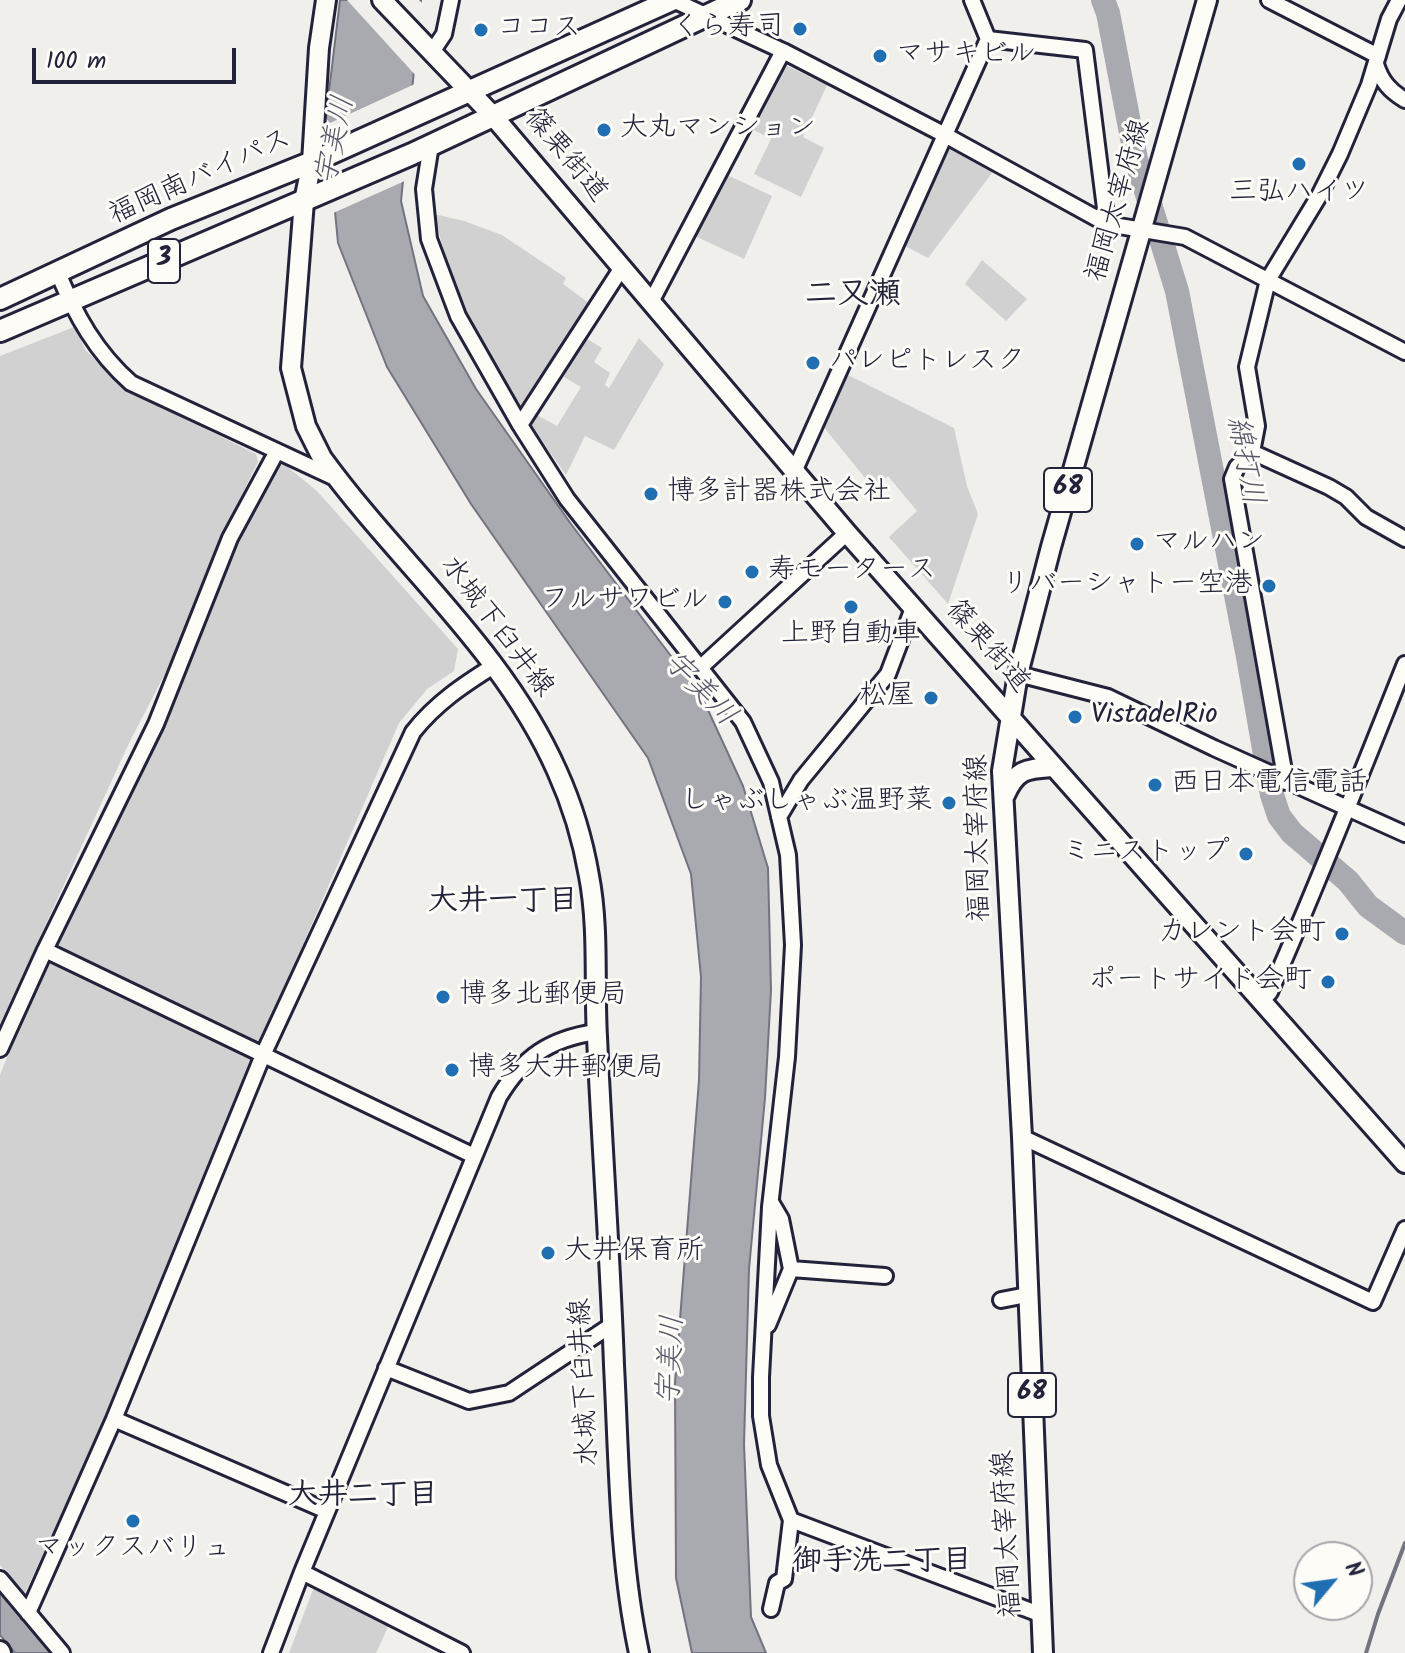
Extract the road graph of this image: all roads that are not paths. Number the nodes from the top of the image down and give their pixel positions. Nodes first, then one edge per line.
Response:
1 (326, 0) edge
2 (382, 0) edge
3 (451, 0) edge
4 (672, 0) edge
5 (740, 0) edge
6 (972, 0) edge
7 (1207, 0) edge
8 (1269, 0) edge
9 (1399, 0) edge
10 (708, 16) junction
11 (988, 39) junction
12 (783, 51) junction
13 (432, 52) junction
14 (1377, 60) junction
15 (469, 90) junction
16 (1405, 100) edge
17 (494, 117) junction
18 (945, 135) junction
19 (431, 145) junction
20 (316, 159) junction
21 (304, 201) junction
22 (1107, 224) junction
23 (1135, 228) junction
24 (621, 269) junction
25 (58, 273) junction
26 (1268, 280) junction
27 (0, 299) edge
28 (70, 302) junction
29 (651, 302) junction
30 (0, 331) edge
31 (1405, 352) edge
32 (520, 425) junction
33 (1252, 452) junction
34 (276, 453) junction
35 (794, 472) junction
36 (337, 479) junction
37 (847, 533) junction
38 (1405, 539) edge
39 (913, 608) junction
40 (1405, 664) edge
41 (495, 665) junction
42 (701, 667) junction
43 (1018, 674) junction
44 (1010, 718) junction
45 (1054, 767) junction
46 (1280, 779) junction
47 (1003, 797) junction
48 (1346, 808) junction
49 (779, 817) junction
50 (1405, 834) edge
51 (45, 950) junction
52 (1262, 1001) junction
53 (596, 1032) junction
54 (0, 1049) edge
55 (263, 1055) junction
56 (1022, 1137) junction
57 (474, 1156) junction
58 (1405, 1163) edge
59 (770, 1201) junction
60 (1405, 1229) edge
61 (791, 1269) junction
62 (885, 1276) dead end
63 (1027, 1295) junction
64 (1001, 1300) dead end
65 (613, 1324) junction
66 (763, 1336) junction
67 (386, 1368) junction
68 (114, 1419) junction
69 (327, 1511) junction
70 (791, 1520) junction
71 (302, 1572) junction
72 (0, 1579) edge
73 (771, 1609) dead end
74 (28, 1613) junction
75 (1042, 1615) junction
76 (62, 1653) edge
77 (271, 1653) edge
78 (462, 1653) edge
79 (639, 1653) edge
80 (1043, 1653) edge

1 - 20 main road, 水城下臼井線
2 - 13 main road, 篠栗街道
3 - 13 street
4 - 10 street
4 - 15 highway, 3
5 - 10 highway, 3
6 - 11 street
7 - 23 main road, 福岡太宰府線 / 68
8 - 14 street
9 - 14 street
10 - 12 street
10 - 17 highway, 3
11 - 18 street
11 - 22 street
12 - 18 street
12 - 29 street
13 - 15 main road, 篠栗街道
14 - 16 street
14 - 26 street
15 - 17 main road, 篠栗街道
15 - 20 highway, 福岡南バイパス / 3
17 - 19 highway, 3
17 - 24 main road, 篠栗街道
18 - 22 street
18 - 35 street
19 - 21 highway, 3
19 - 32 street
20 - 21 main road, 水城下臼井線
20 - 25 highway, 福岡南バイパス / 3
21 - 28 highway, 3
21 - 36 main road, 水城下臼井線
22 - 23 street
23 - 26 street
23 - 43 main road, 福岡太宰府線 / 68
24 - 29 main road, 篠栗街道
24 - 32 street
25 - 27 highway, 福岡南バイパス / 3
25 - 28 street
26 - 31 street
26 - 33 street
28 - 30 highway, 3
28 - 34 street
29 - 35 main road, 篠栗街道
32 - 42 street
33 - 38 street
33 - 46 street
34 - 36 street
34 - 51 street
35 - 37 main road, 篠栗街道
36 - 41 main road, 水城下臼井線
37 - 39 main road, 篠栗街道
37 - 42 street
39 - 44 main road, 篠栗街道
39 - 49 street
40 - 48 street
41 - 53 main road, 水城下臼井線
41 - 55 street
42 - 49 street
43 - 44 main road, 福岡太宰府線 / 68
43 - 46 street
44 - 45 main road, 篠栗街道
44 - 47 main road, 福岡太宰府線 / 68
45 - 47 main road
45 - 52 main road, 篠栗街道
46 - 48 street
47 - 56 main road, 福岡太宰府線 / 68
48 - 50 street
48 - 52 street
49 - 59 street
51 - 54 street
51 - 55 street
52 - 58 main road, 篠栗街道
53 - 57 street
53 - 65 main road, 水城下臼井線
55 - 57 street
55 - 68 street
56 - 60 street
56 - 63 main road, 福岡太宰府線 / 68
57 - 67 street
59 - 61 street
59 - 66 street
61 - 62 street
61 - 66 street
63 - 64 street
63 - 75 main road, 福岡太宰府線 / 68
65 - 67 street
65 - 79 main road, 水城下臼井線
66 - 70 street
67 - 69 street
68 - 69 street
68 - 74 street
69 - 71 street
70 - 73 street
70 - 75 street
71 - 77 street
71 - 78 street
72 - 74 street
74 - 76 street
75 - 80 main road, 福岡太宰府線 / 68

